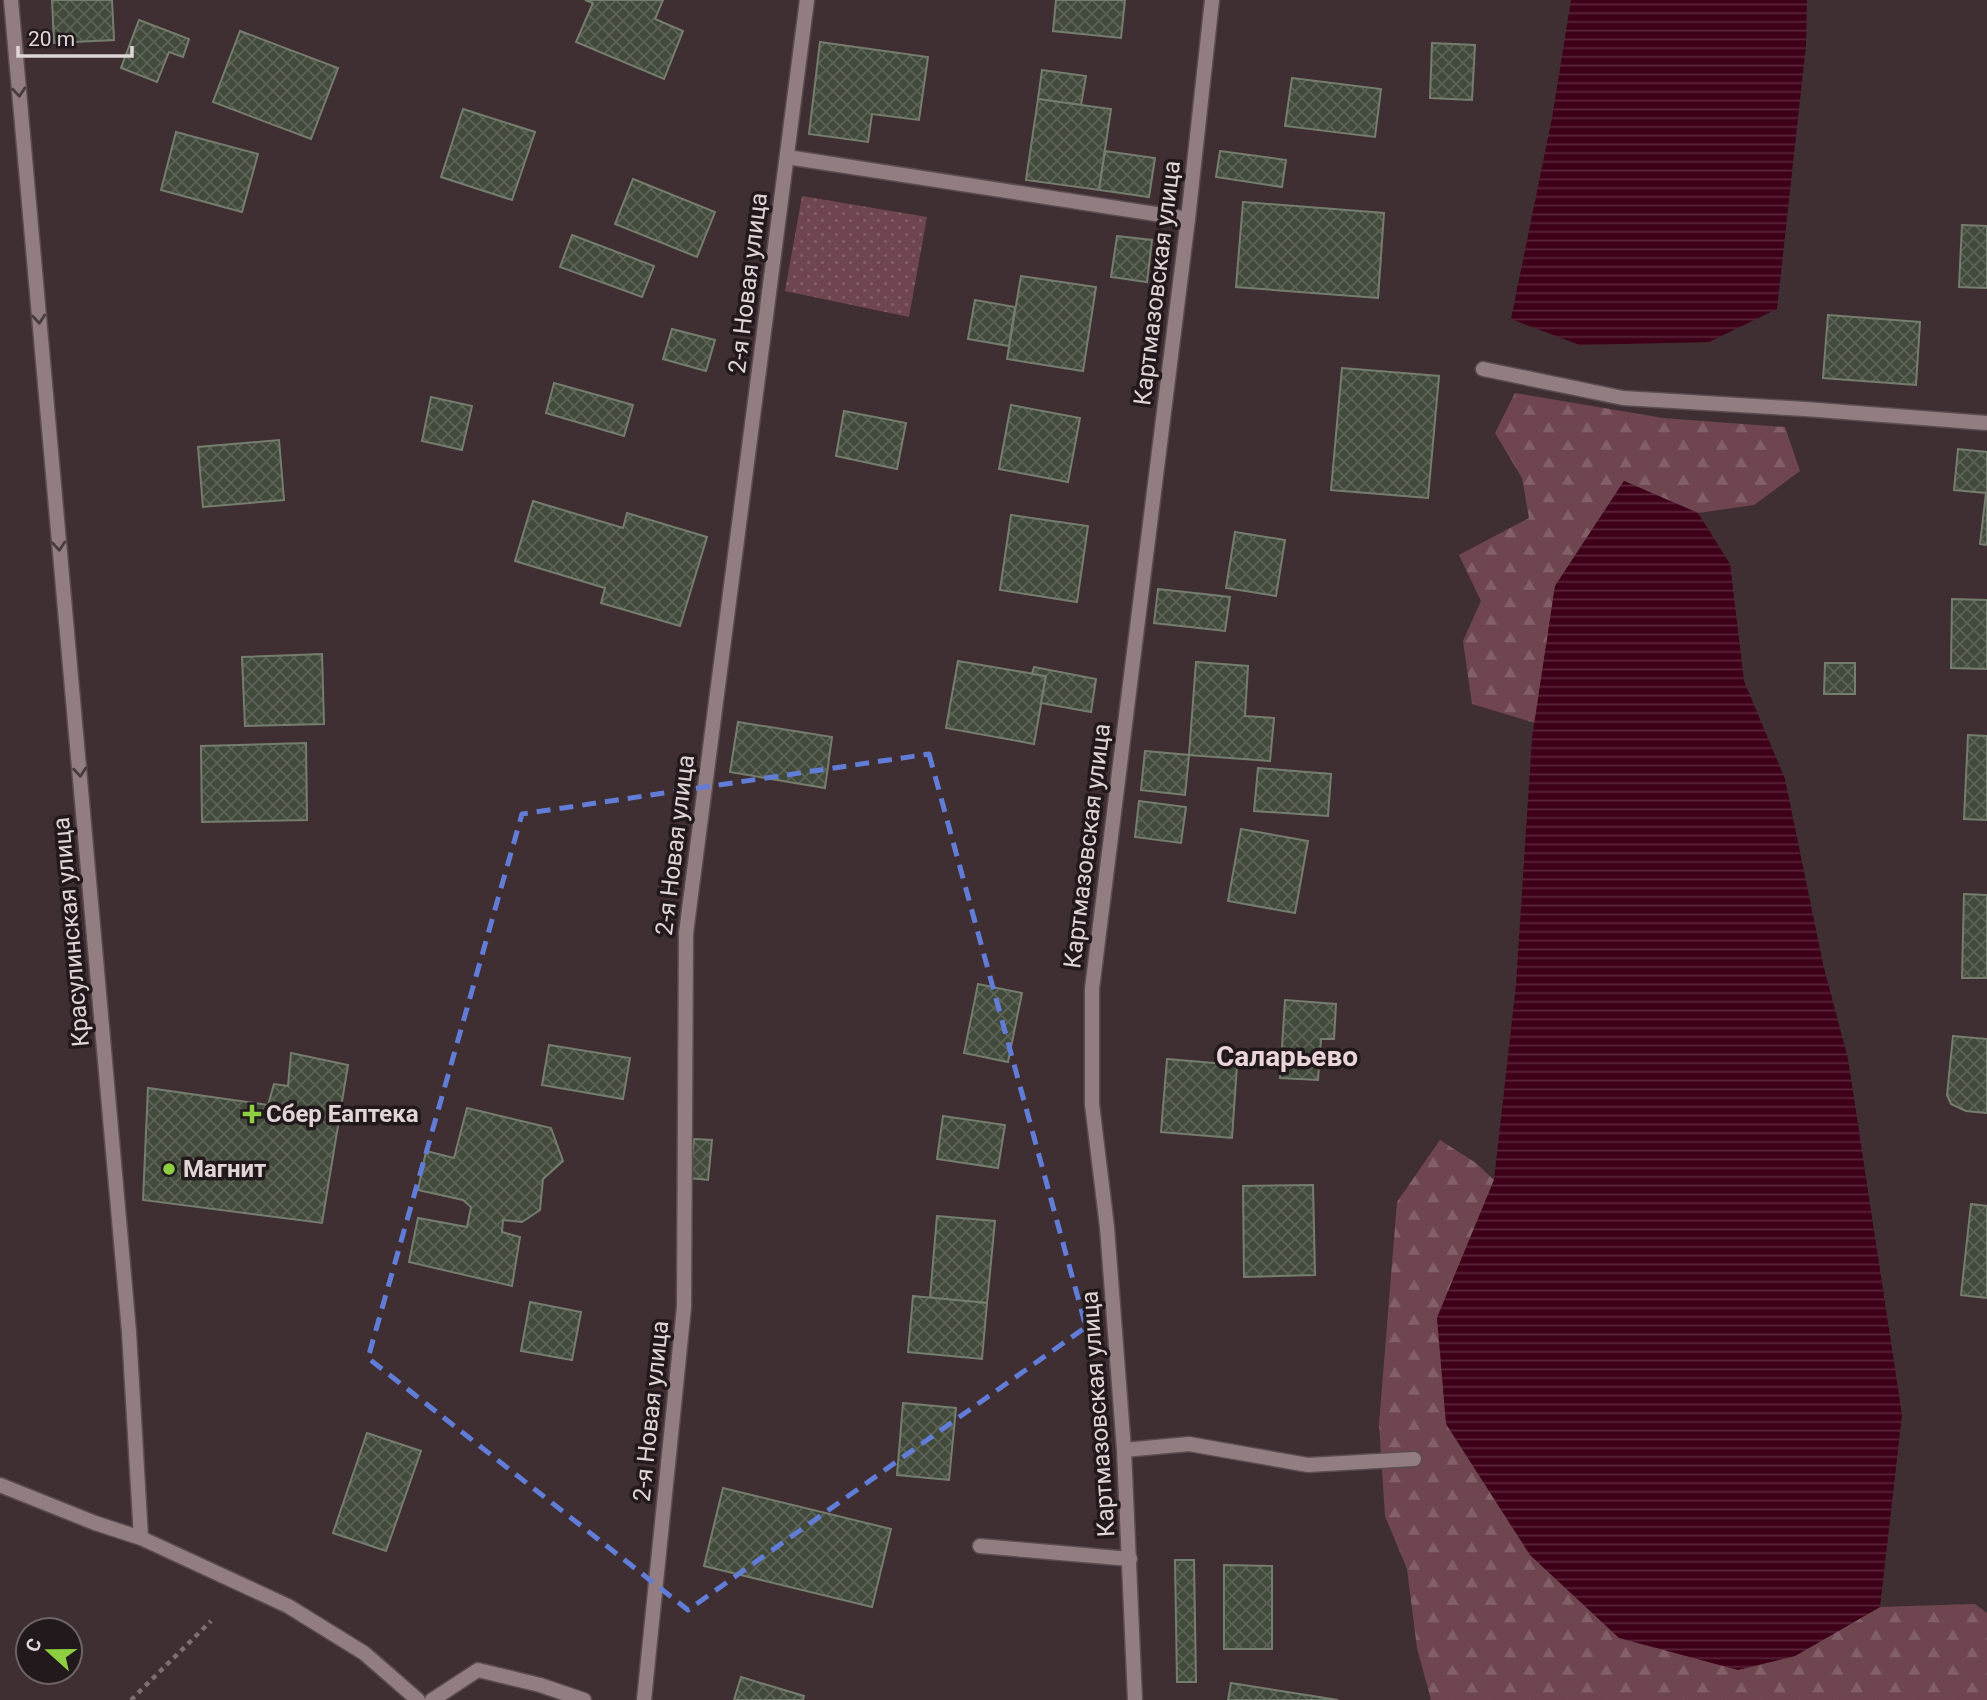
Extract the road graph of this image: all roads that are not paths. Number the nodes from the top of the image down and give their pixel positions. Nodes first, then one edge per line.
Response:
1 (11, 0) edge
2 (807, 0) edge
3 (1212, 0) edge
4 (787, 157) junction
5 (1188, 219) junction
6 (1483, 369) dead end
7 (1987, 423) edge
8 (1124, 1450) junction
9 (1414, 1459) dead end
10 (0, 1485) edge
11 (141, 1538) junction
12 (980, 1546) dead end
13 (1130, 1559) junction
14 (418, 1700) edge
15 (432, 1700) edge
16 (584, 1700) edge
17 (644, 1700) edge
18 (1135, 1700) edge

1 -> 11 street, Красулинская улица
2 - 4 street, 2-я Новая улица
3 - 5 street, Картмазовская улица
4 - 5 street
4 - 17 street, 2-я Новая улица
5 - 8 street, Картмазовская улица
6 - 7 street
8 - 9 street
8 - 13 street, Картмазовская улица
10 - 11 street
11 - 14 street
12 - 13 street
13 - 18 street, Картмазовская улица
15 - 16 street

